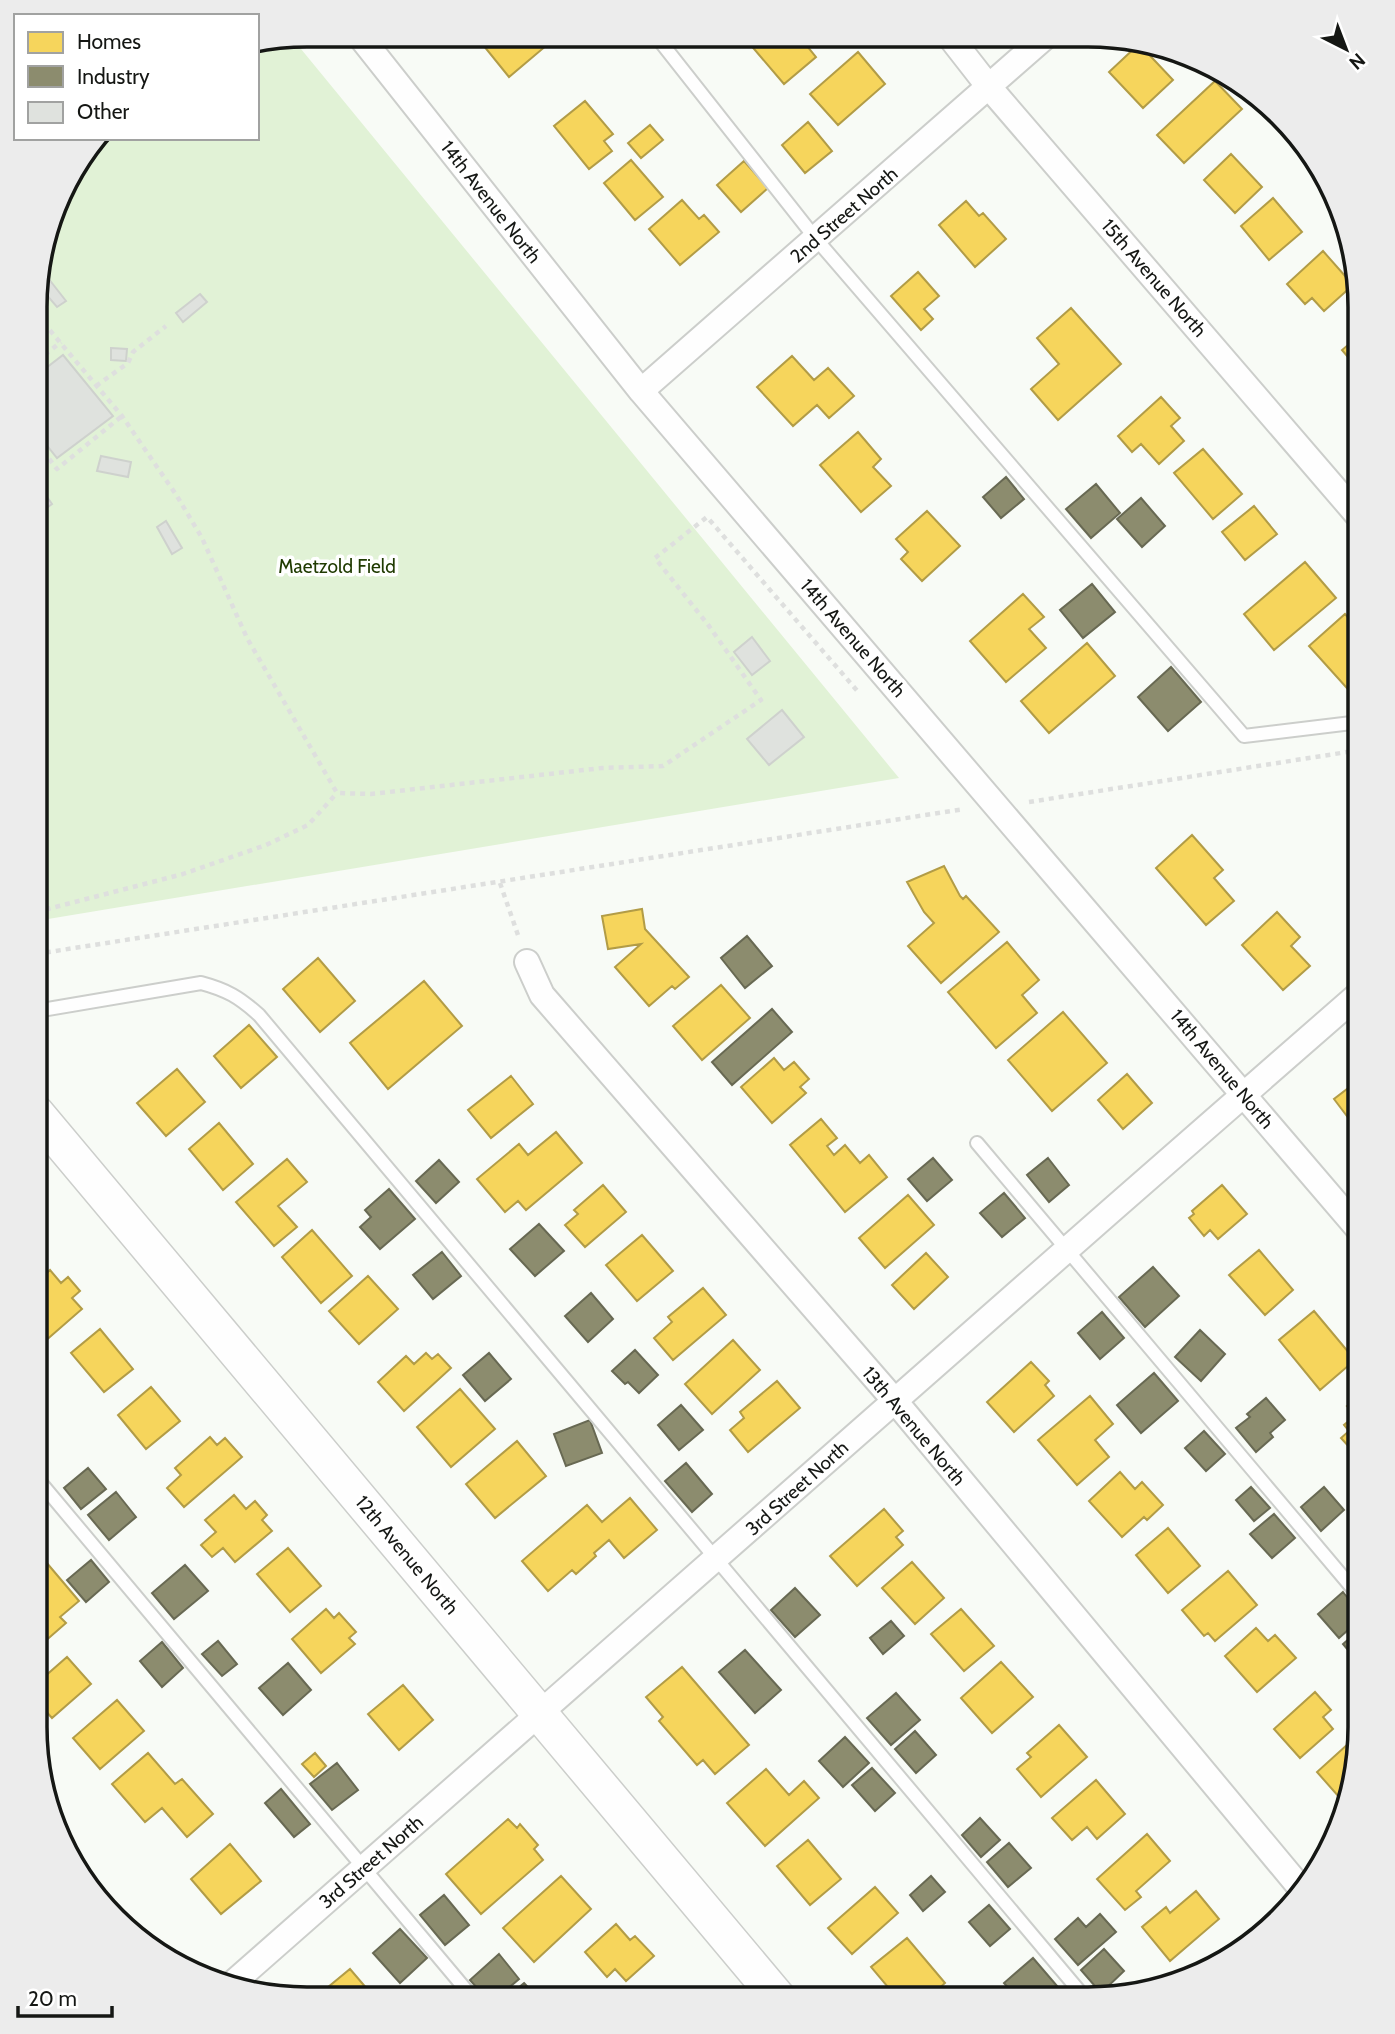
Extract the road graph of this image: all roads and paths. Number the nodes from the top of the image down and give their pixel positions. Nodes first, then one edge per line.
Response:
1 (369, 47) edge
2 (665, 47) edge
3 (958, 47) edge
4 (1034, 47) edge
5 (989, 86) junction
6 (816, 239) junction
7 (166, 326) dead end
8 (47, 327) edge
9 (61, 342) junction
10 (47, 353) edge
11 (96, 386) junction
12 (641, 391) junction
13 (122, 416) junction
14 (47, 456) edge
15 (1348, 504) edge
16 (860, 695) dead end
17 (1348, 723) edge
18 (1348, 752) edge
19 (337, 793) junction
20 (950, 799) dead end
21 (1026, 802) dead end
22 (500, 883) junction
23 (47, 909) edge
24 (47, 952) edge
25 (527, 962) joint
26 (1348, 1003) edge
27 (47, 1010) edge
28 (1243, 1093) junction
29 (47, 1126) edge
30 (976, 1143) dead end
31 (1348, 1217) edge
32 (1067, 1249) junction
33 (895, 1401) junction
34 (47, 1490) edge
35 (717, 1560) junction
36 (1348, 1583) edge
37 (541, 1714) junction
38 (364, 1868) junction
39 (1296, 1882) edge
40 (239, 1978) edge
41 (464, 1987) edge
42 (769, 1987) edge
43 (1076, 1987) edge

1 - 12 street, 14th Avenue North
2 - 6 lane
3 - 5 street, 15th Avenue North
4 - 5 street, 2nd Street North
5 - 6 street, 2nd Street North
5 - 15 street, 15th Avenue North
6 - 12 street, 2nd Street North
6 - 17 lane
7 - 11 path
8 - 9 path
9 - 10 path
9 - 11 path
11 - 13 path
12 - 28 street, 14th Avenue North
13 - 14 path
13 - 19 path
16 - 19 path
18 - 21 path
19 - 23 path
20 - 22 path
22 - 24 path
22 - 25 path
25 - 33 street, 13th Avenue North
26 - 28 street, 3rd Street North
27 - 35 lane
28 - 31 street, 14th Avenue North
28 - 32 street, 3rd Street North
29 - 37 street, 12th Avenue North
30 - 32 lane
32 - 33 street, 3rd Street North
32 - 36 lane
33 - 35 street, 3rd Street North
33 - 39 street, 13th Avenue North
34 - 38 lane
35 - 37 street, 3rd Street North
35 - 43 lane
37 - 38 street, 3rd Street North
37 - 42 street, 12th Avenue North
38 - 40 street, 3rd Street North
38 - 41 lane

